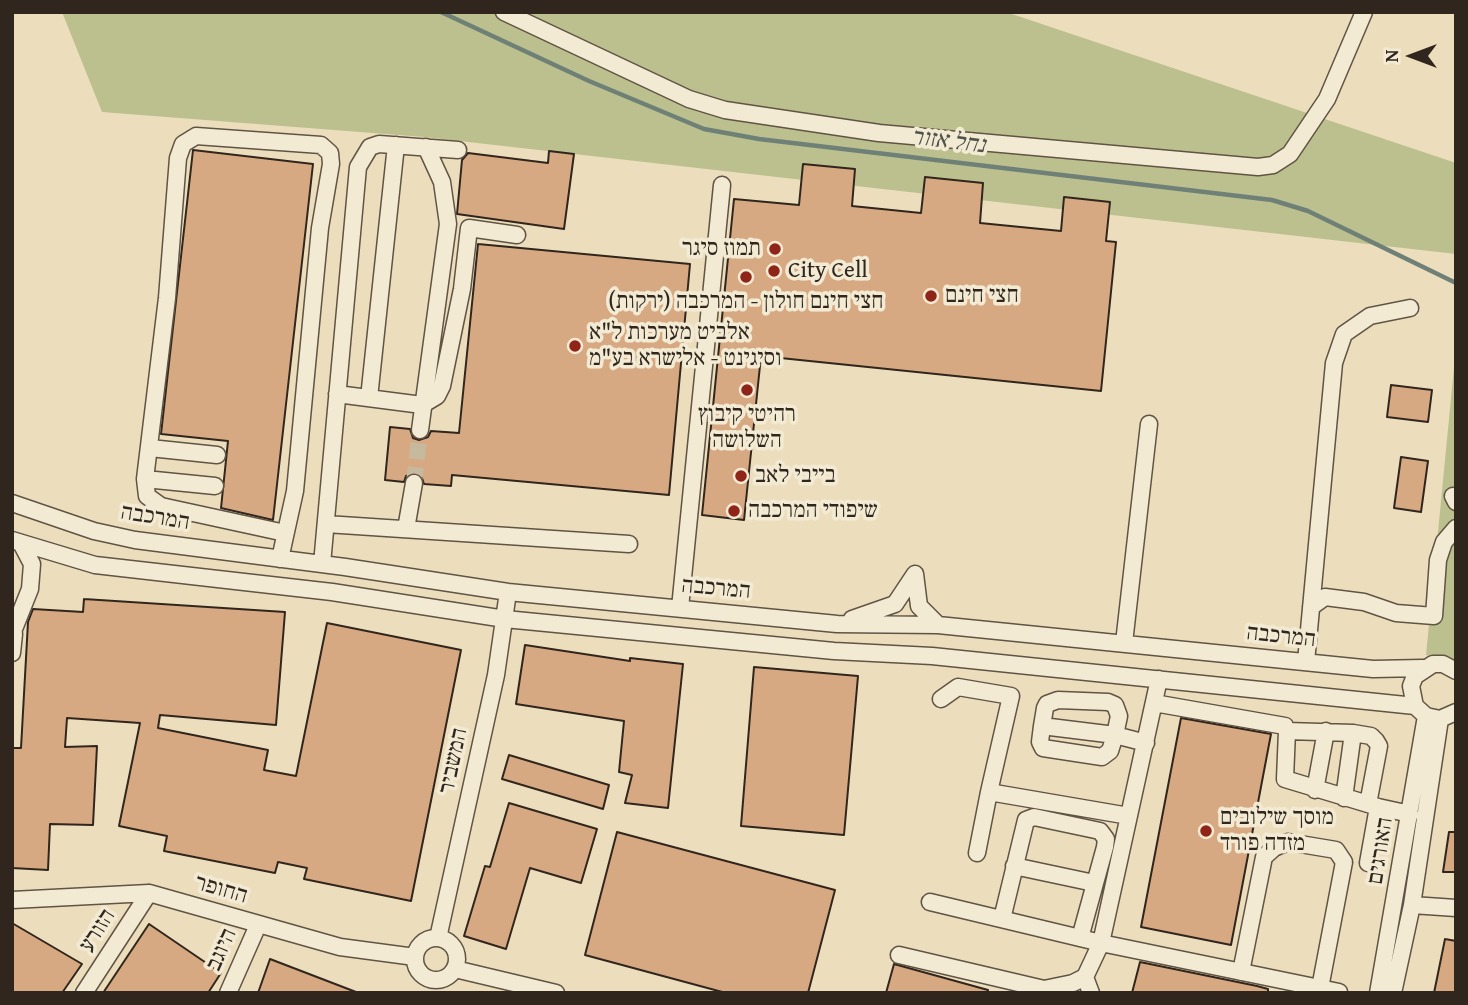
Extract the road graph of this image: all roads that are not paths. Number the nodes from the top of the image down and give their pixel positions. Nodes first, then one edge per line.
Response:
1 (505, 12) edge
2 (1364, 12) edge
3 (396, 145) junction
4 (426, 147) junction
5 (458, 150) dead end
6 (723, 185) dead end
7 (449, 224) junction
8 (469, 228) junction
9 (517, 235) dead end
10 (1410, 308) dead end
11 (337, 394) junction
12 (369, 398) junction
13 (422, 405) junction
14 (1149, 424) dead end
15 (419, 430) tunnel mouth
16 (150, 448) junction
17 (217, 455) dead end
18 (145, 479) junction
19 (414, 483) tunnel mouth
20 (215, 486) dead end
21 (12, 503) edge
22 (326, 524) junction
23 (1456, 528) edge
24 (406, 529) junction
25 (285, 533) junction
26 (17, 542) edge
27 (628, 544) dead end
28 (280, 559) junction
29 (322, 564) junction
30 (508, 592) junction
31 (1311, 607) junction
32 (680, 608) junction
33 (505, 619) junction
34 (836, 624) junction
35 (939, 625) junction
36 (13, 634) edge
37 (1124, 643) junction
38 (12, 653) edge
39 (1306, 662) junction
40 (1423, 668) junction
41 (1456, 671) edge
42 (1159, 679) junction
43 (942, 699) dead end
44 (1154, 703) junction
45 (1456, 712) edge
46 (1427, 714) junction
47 (1042, 726) junction
48 (1287, 731) junction
49 (1326, 731) junction
50 (1353, 733) junction
51 (1115, 735) junction
52 (1146, 743) junction
53 (1315, 790) junction
54 (989, 792) junction
55 (1343, 798) junction
56 (1373, 806) junction
57 (1410, 814) junction
58 (1129, 816) junction
59 (977, 853) dead end
60 (1368, 863) dead end
61 (1014, 866) junction
62 (1094, 883) junction
63 (149, 893) junction
64 (12, 900) edge
65 (930, 902) dead end
66 (1412, 905) junction
67 (1456, 908) edge
68 (1002, 919) junction
69 (258, 925) junction
70 (438, 938) junction
71 (1080, 938) junction
72 (1101, 943) junction
73 (899, 955) dead end
74 (415, 957) junction
75 (454, 969) junction
76 (1241, 972) junction
77 (1085, 977) junction
78 (427, 986) edge
79 (1320, 988) junction
80 (1044, 991) edge
81 (1339, 992) edge
82 (84, 993) edge
83 (228, 993) edge
84 (556, 993) edge
85 (1091, 993) edge
86 (1378, 993) edge
87 (1393, 993) edge

1 - 2 street
3 - 4 street
3 - 11 street
3 - 12 street
4 - 5 street
4 - 7 street
6 - 32 street
7 - 8 street
7 - 13 street
8 - 9 street
8 - 13 street
10 - 31 street
11 - 12 street
11 - 22 street
12 - 13 street
13 - 15 street
14 - 37 street
16 - 17 street
16 - 18 street
16 - 25 street
18 - 20 street
18 - 25 street
19 - 24 street
21 - 28 street, המרכבה
22 - 24 street
22 - 29 street
23 - 31 street
24 - 27 street
25 - 28 street
26 - 33 street
26 - 36 street
28 - 29 street, המרכבה
29 - 30 street, המרכבה
30 - 32 street, המרכבה
30 - 33 street, המשביר
31 - 39 street
32 - 34 street, המרכבה
33 - 42 street
33 - 70 street, המשביר
34 - 35 street, המרכבה
34 - 35 street
35 - 37 street, המרכבה
36 - 38 street
37 - 39 street, המרכבה
39 - 40 street, המרכבה
40 - 41 street, המרכבה
40 - 46 street
42 - 44 street
42 - 46 street
43 - 54 street
44 - 48 street
44 - 52 street
45 - 46 street
46 - 57 street, האורגים
46 - 66 street, האורגים
47 - 51 street
47 - 51 street
47 - 51 street
48 - 49 street
48 - 53 street
49 - 50 street
49 - 53 street
50 - 55 street
50 - 56 street
51 - 52 street
52 - 58 street
53 - 55 street
54 - 58 street
54 - 59 street
55 - 56 street
56 - 57 street
56 - 60 street
57 - 86 street, האורגים
58 - 72 street
61 - 62 street
61 - 62 street
61 - 68 street
62 - 71 street
63 - 64 street, החופר
63 - 69 street, החופר
63 - 82 street, הזורע
65 - 68 street
66 - 67 street
66 - 87 street, האורגים
68 - 71 street
69 - 74 street, החופר
69 - 83 street, היוגב
70 - 74 street
70 - 75 street
71 - 72 street
72 - 76 street
72 - 77 street
73 - 80 street
74 - 78 street
75 - 78 street
75 - 84 street
76 - 79 street
76 - 79 street
77 - 80 street
77 - 85 street
79 - 81 street

